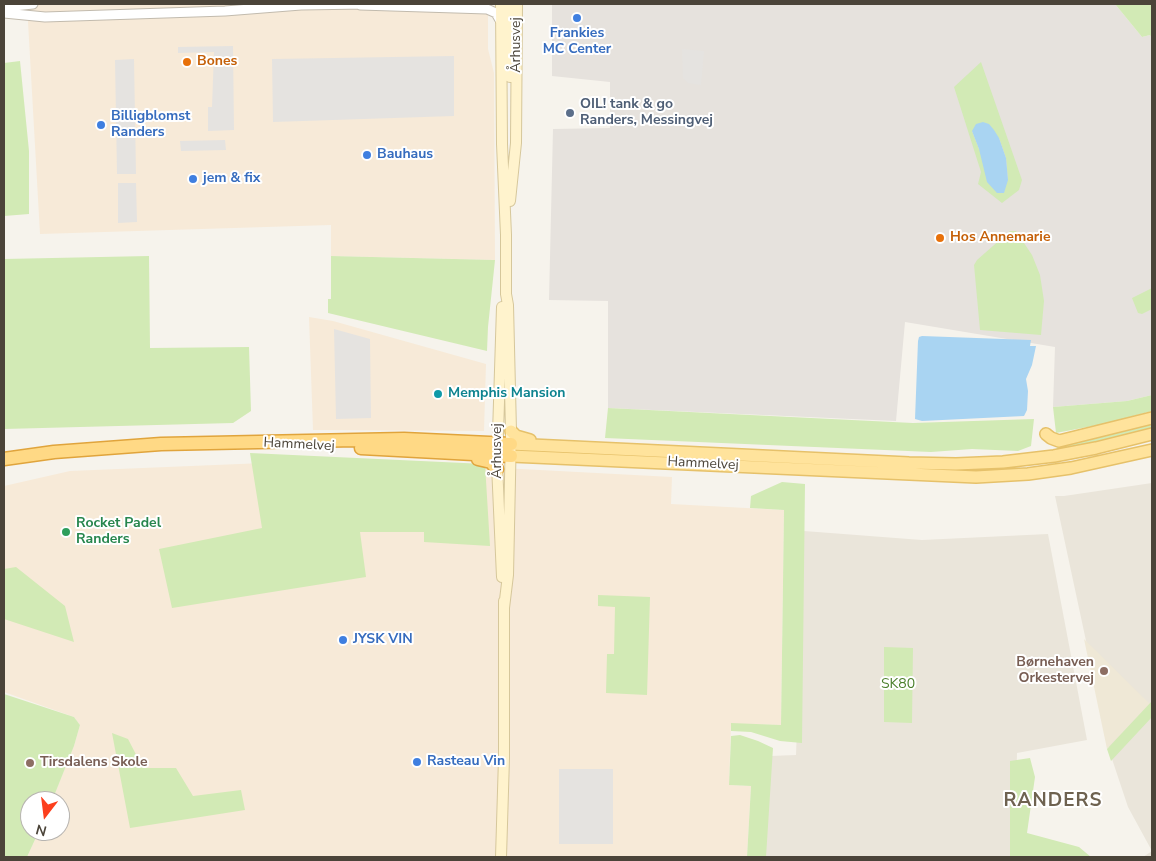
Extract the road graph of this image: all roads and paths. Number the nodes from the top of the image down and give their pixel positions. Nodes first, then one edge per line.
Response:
1 (33, 4) edge
2 (350, 4) edge
3 (365, 4) edge
4 (501, 4) edge
5 (508, 4) edge
6 (517, 4) edge
7 (4, 8) edge
8 (144, 8) edge
9 (154, 8) edge
10 (4, 13) edge
11 (500, 20) junction
12 (516, 143) junction
13 (506, 235) junction
14 (506, 294) junction
15 (1152, 418) edge
16 (1046, 434) dead end
17 (1152, 434) edge
18 (252, 442) junction
19 (504, 449) junction
20 (1152, 450) edge
21 (4, 459) edge
22 (504, 608) junction
23 (501, 857) edge

1 - 7 street
2 - 3 street
2 - 9 street
2 - 11 street
4 - 11 main road, Århusvej
5 - 12 main road
6 - 12 main road, Århusvej
8 - 9 street
8 - 10 street
11 - 13 main road, Århusvej
12 - 13 main road, Århusvej
13 - 14 main road, Århusvej
14 - 19 main road, Århusvej
14 - 19 main road, Århusvej
15 - 16 main road
17 - 19 main road, Hammelvej
18 - 19 highway, Hammelvej
18 - 19 highway, Hammelvej
18 - 21 highway, Hammelvej
19 - 20 main road, Hammelvej
19 - 22 main road, Århusvej
19 - 22 main road, Århusvej
22 - 23 main road, Århusvej

